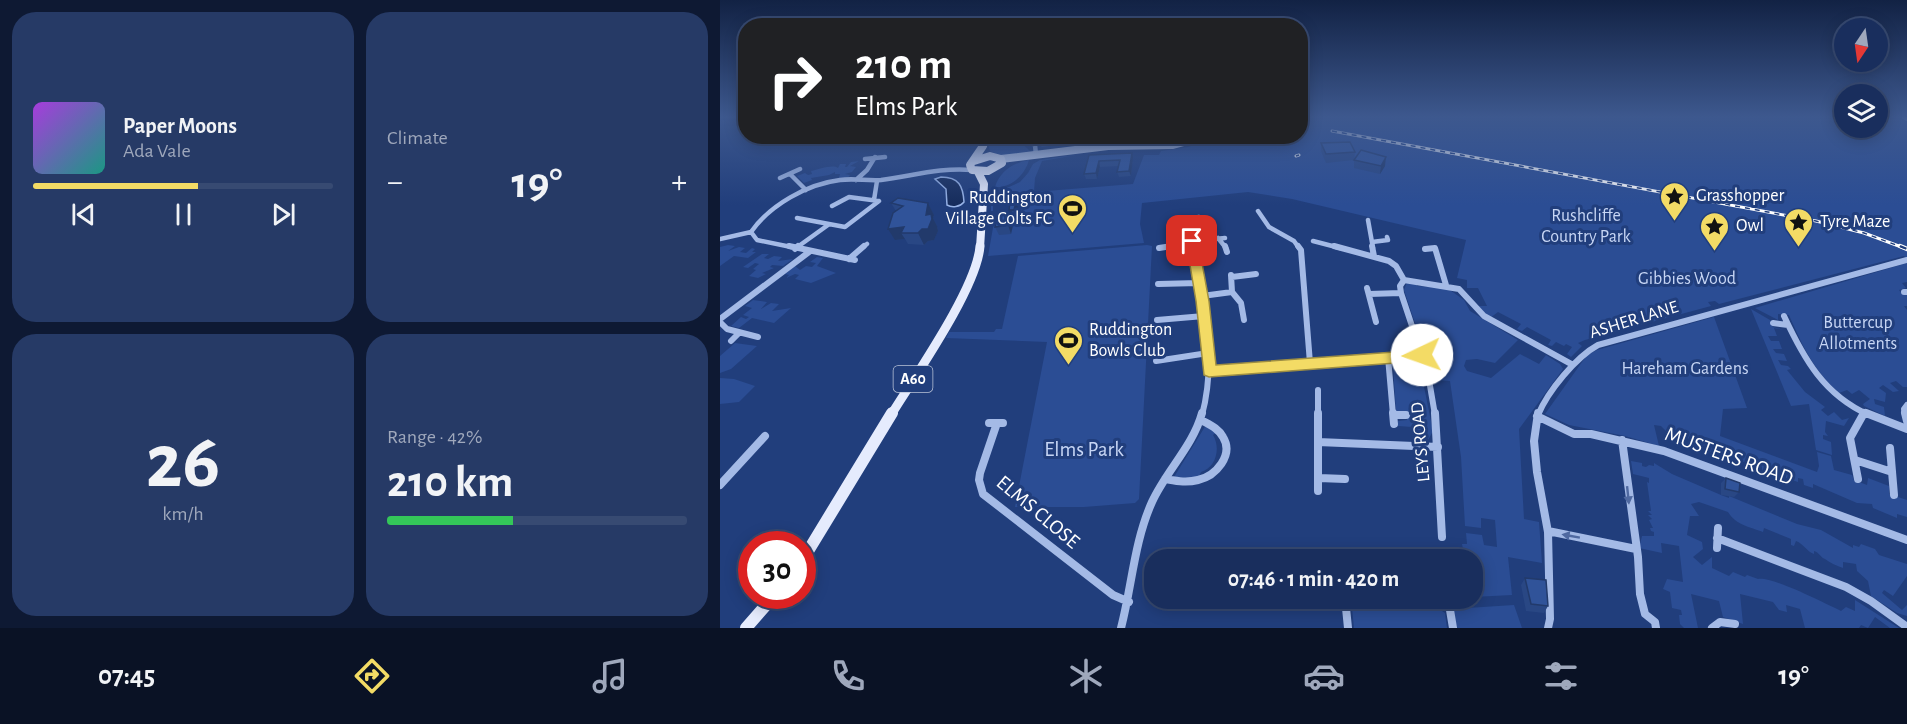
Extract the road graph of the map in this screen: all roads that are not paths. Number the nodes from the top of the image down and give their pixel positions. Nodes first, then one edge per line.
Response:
1 (983, 146) joint
2 (1035, 146) edge
3 (1106, 146) edge
4 (1036, 155) junction
5 (885, 156) dead end
6 (990, 156) junction
7 (875, 157) junction
8 (864, 159) dead end
9 (998, 164) junction
10 (974, 166) junction
11 (800, 169) dead end
12 (790, 174) junction
13 (780, 178) dead end
14 (856, 180) junction
15 (878, 181) junction
16 (984, 184) junction
17 (806, 190) junction
18 (874, 200) junction
19 (832, 207) dead end
20 (1258, 211) dead end
21 (1199, 217) dead end
22 (797, 218) dead end
23 (1188, 219) junction
24 (1180, 220) dead end
25 (1368, 220) dead end
26 (828, 225) junction
27 (751, 232) junction
28 (1387, 237) dead end
29 (720, 239) edge
30 (1313, 241) dead end
31 (1192, 242) junction
32 (1372, 242) junction
33 (867, 244) dead end
34 (1159, 248) dead end
35 (795, 249) junction
36 (1425, 249) dead end
37 (809, 252) junction
38 (1227, 252) dead end
39 (1374, 256) junction
40 (1907, 260) edge
41 (1256, 274) dead end
42 (1232, 277) junction
43 (1404, 280) junction
44 (1224, 281) dead end
45 (1199, 283) junction
46 (1158, 284) dead end
47 (1446, 285) junction
48 (1232, 292) junction
49 (1401, 293) junction
50 (1202, 296) junction
51 (1243, 312) junction
52 (1235, 314) dead end
53 (1204, 316) junction
54 (1784, 316) dead end
55 (720, 320) edge
56 (1157, 320) dead end
57 (1244, 320) dead end
58 (1376, 322) dead end
59 (1773, 323) dead end
60 (1788, 325) junction
61 (739, 333) junction
62 (758, 337) dead end
63 (730, 341) dead end
64 (1208, 353) junction
65 (1422, 355) junction
66 (1388, 357) junction
67 (1156, 361) dead end
68 (1310, 363) junction
69 (1573, 365) junction
70 (1209, 371) junction
71 (1318, 390) dead end
72 (1907, 405) edge
73 (1864, 413) junction
74 (1394, 415) junction
75 (1406, 415) dead end
76 (1537, 416) junction
77 (1201, 420) junction
78 (1907, 421) edge
79 (996, 423) dead end
80 (1394, 424) dead end
81 (1907, 429) edge
82 (765, 436) dead end
83 (1622, 440) junction
84 (1318, 442) junction
85 (1438, 447) junction
86 (1890, 448) dead end
87 (1854, 460) junction
88 (1892, 472) junction
89 (1319, 478) junction
90 (1165, 479) junction
91 (1345, 479) dead end
92 (1858, 479) dead end
93 (720, 485) edge
94 (1318, 491) dead end
95 (1894, 495) dead end
96 (1548, 531) junction
97 (1442, 537) dead end
98 (816, 538) edge
99 (1907, 540) edge
100 (1717, 548) dead end
101 (1636, 549) junction
102 (1129, 602) junction
103 (763, 609) edge
104 (1346, 609) edge
105 (1450, 609) edge
106 (1735, 624) dead end
107 (1907, 627) edge
108 (746, 628) edge
109 (1121, 628) edge
110 (1348, 628) edge
111 (1453, 628) edge
112 (1548, 628) edge
113 (1656, 628) edge
114 (1712, 628) edge

1 - 6 main road
1 - 10 main road
2 - 4 street
3 - 4 street
4 - 9 street
5 - 7 street
6 - 9 main road
6 - 10 main road
7 - 8 street
7 - 14 street
9 - 10 main road
9 - 16 main road
10 - 15 street
10 - 16 main road
11 - 12 street
12 - 13 street
12 - 17 street
14 - 15 street
14 - 17 street
15 - 18 street
16 - 98 main road, A60
17 - 27 street
18 - 19 street
18 - 26 street
20 - 68 street
21 - 23 street
22 - 26 street
23 - 24 street
23 - 31 street
25 - 32 street
26 - 35 street
27 - 29 street
27 - 35 street
28 - 32 street
30 - 39 street
31 - 34 street
31 - 38 street
31 - 45 street
32 - 39 street
33 - 37 street
35 - 37 street
36 - 47 street
37 - 55 street
39 - 43 street
40 - 69 street, ASHER LANE
41 - 42 street
42 - 44 street
42 - 48 street
43 - 47 street
43 - 49 street
45 - 46 street
45 - 50 street
47 - 69 street
48 - 50 street
48 - 51 street
49 - 58 street
49 - 65 street, LEYS ROAD
50 - 53 street
51 - 52 street
51 - 57 street
53 - 56 street
53 - 64 street
54 - 60 street
55 - 61 street
59 - 60 street
60 - 73 street
61 - 62 street
61 - 63 street
64 - 67 street
64 - 70 street
65 - 66 street
65 - 85 street, LEYS ROAD
66 - 68 street
66 - 74 street
68 - 70 street
69 - 76 street, ASHER LANE
70 - 77 street
71 - 84 street
72 - 78 street
73 - 81 street
73 - 87 street
74 - 75 street
74 - 80 street
76 - 83 street, MUSTERS ROAD
76 - 96 street, ASHER LANE
77 - 90 street
77 - 90 street
79 - 102 street, ELMS CLOSE
82 - 93 street
83 - 99 street, MUSTERS ROAD
83 -> 101 street
84 - 85 street
84 - 89 street
85 - 97 street, LEYS ROAD
86 - 88 street
87 - 88 street
87 - 92 street
88 - 95 street
89 - 91 street
89 - 94 street
90 - 102 street
101 -> 96 street
96 - 112 street, ASHER LANE
100 - 107 street
101 - 113 street
102 - 109 street
103 - 108 main road
104 - 110 street
105 - 111 street
106 - 114 street

